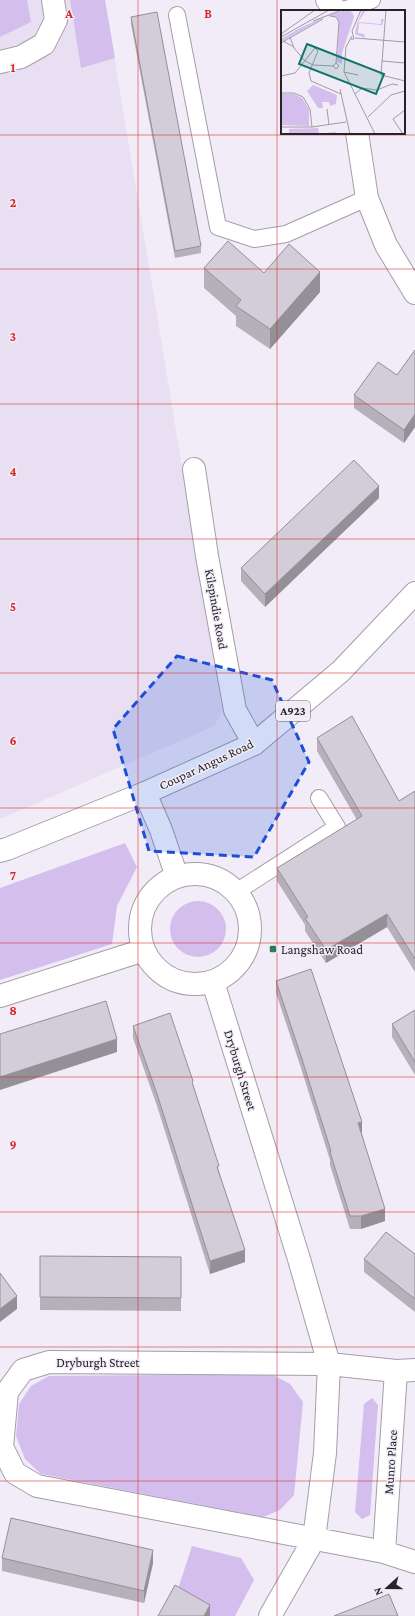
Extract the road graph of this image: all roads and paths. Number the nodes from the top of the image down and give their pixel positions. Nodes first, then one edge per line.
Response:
1 (327, 0) edge
2 (372, 0) edge
3 (54, 10) edge
4 (336, 10) edge
5 (344, 10) edge
6 (177, 15) dead end
7 (0, 62) edge
8 (357, 134) edge
9 (367, 198) junction
10 (415, 293) edge
11 (194, 469) dead end
12 (415, 593) edge
13 (254, 744) junction
14 (145, 792) junction
15 (319, 798) dead end
16 (0, 851) edge
17 (177, 877) junction
18 (236, 892) junction
19 (144, 950) junction
20 (213, 982) junction
21 (0, 996) edge
22 (329, 1364) junction
23 (405, 1371) edge
24 (314, 1538) junction
25 (384, 1552) junction
26 (415, 1562) edge
27 (270, 1616) edge

1 - 4 street
2 - 5 lane
3 - 7 street
6 - 9 lane
8 - 9 street
9 - 10 street
11 - 13 street, Kilspindie Road
12 - 13 street, Coupar Angus Road / A923
13 - 14 street, Coupar Angus Road / A923
14 - 16 street, Coupar Angus Road / A923
14 - 17 street
15 - 18 lane
17 - 18 street
17 - 19 street
18 - 20 street
19 - 20 street
19 - 21 street
20 - 22 street, Dryburgh Street
22 - 23 street, Munro Place
22 - 24 street, Dryburgh Street
22 - 24 street, Dryburgh Street
23 - 25 street, Munro Place
24 - 25 street
24 - 27 street, Dryburgh Street
25 - 26 street

